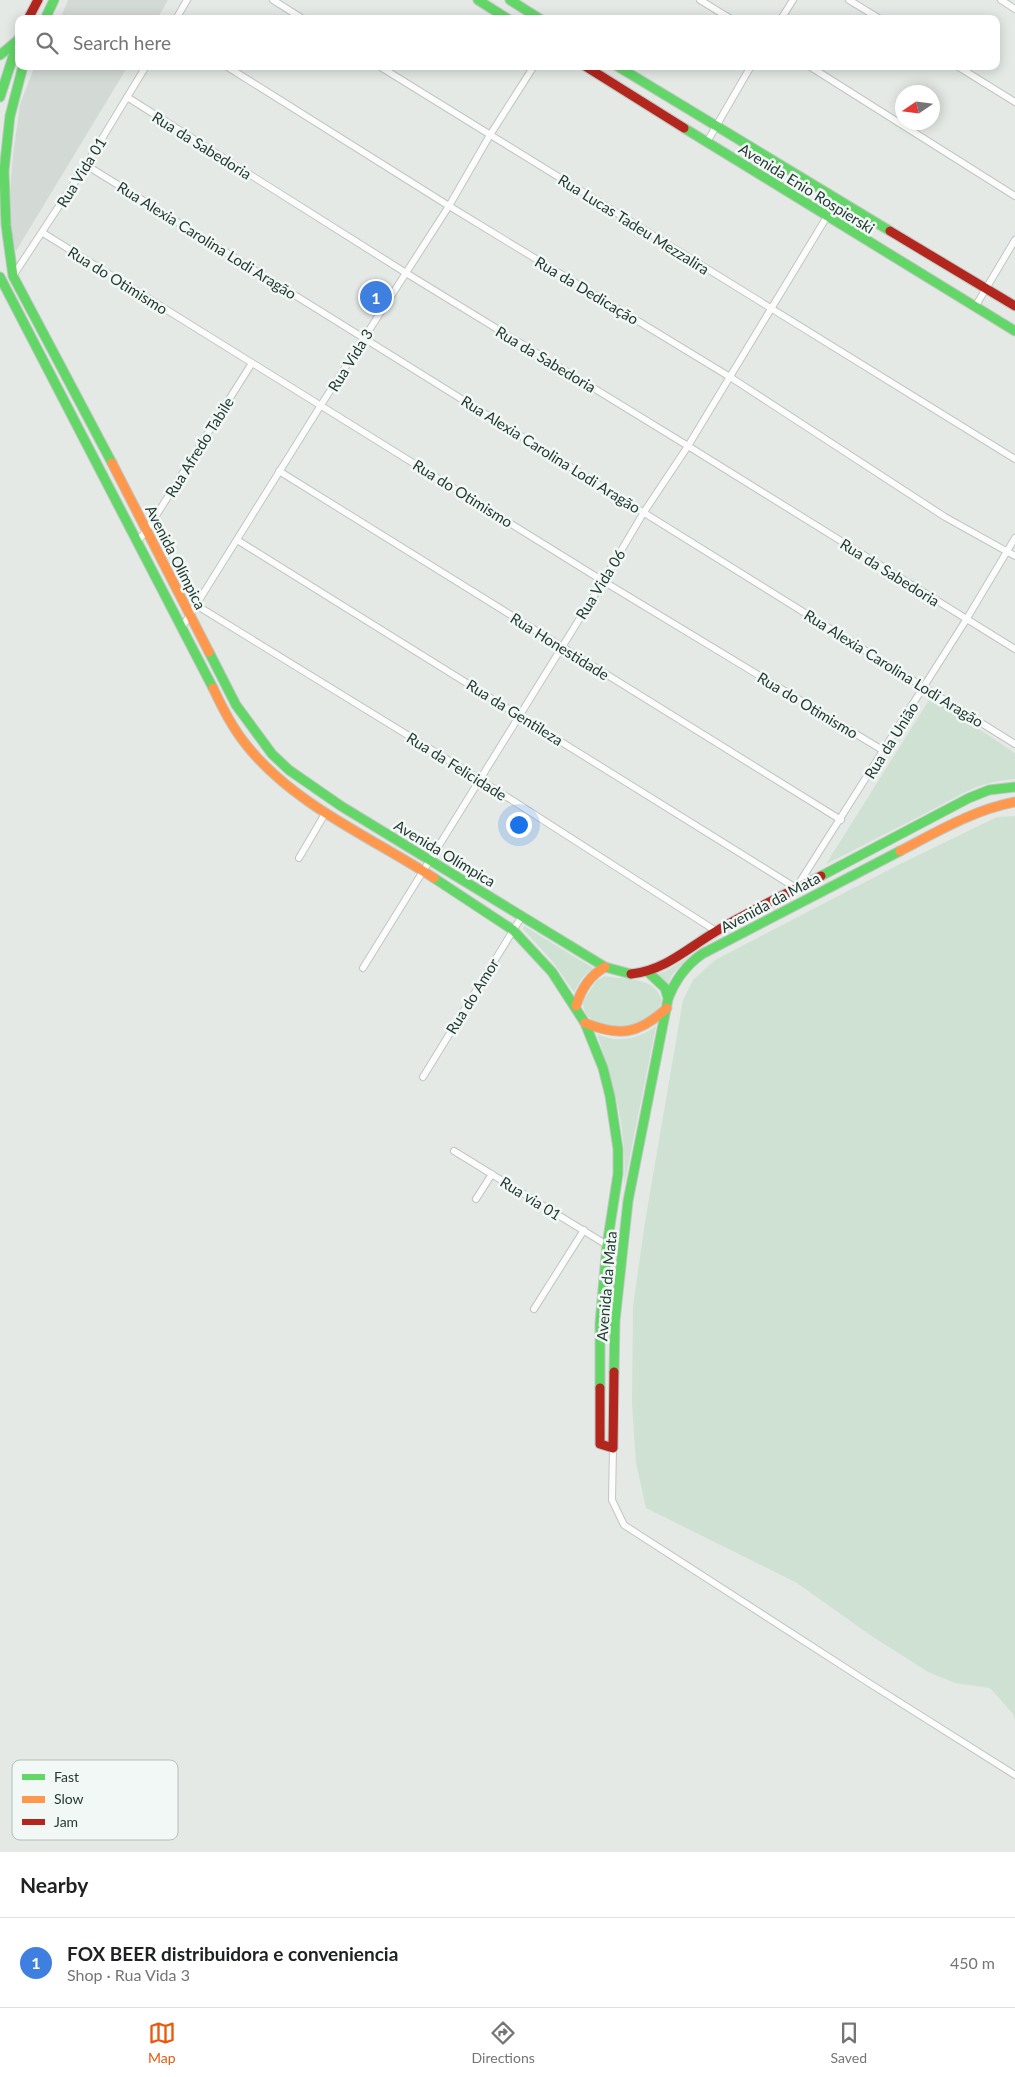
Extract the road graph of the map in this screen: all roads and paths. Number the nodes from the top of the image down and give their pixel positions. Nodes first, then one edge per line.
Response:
1 (38, 0) edge
2 (54, 0) edge
3 (188, 0) edge
4 (273, 0) edge
5 (478, 0) edge
6 (510, 0) edge
7 (700, 0) edge
8 (793, 0) edge
9 (849, 0) edge
10 (1001, 0) edge
11 (1015, 9) edge
12 (30, 15) edge
13 (47, 15) edge
14 (179, 15) edge
15 (297, 15) edge
16 (502, 15) edge
17 (534, 15) edge
18 (724, 15) edge
19 (783, 15) edge
20 (873, 15) edge
21 (15, 42) edge
22 (15, 49) edge
23 (0, 55) edge
24 (21, 70) edge
25 (144, 70) edge
26 (232, 70) edge
27 (385, 70) edge
28 (531, 70) edge
29 (591, 70) edge
30 (624, 70) edge
31 (749, 70) edge
32 (815, 70) edge
33 (963, 70) edge
34 (0, 97) edge
35 (127, 97) junction
36 (1015, 102) edge
37 (715, 126) junction
38 (490, 135) junction
39 (707, 142) junction
40 (86, 165) junction
41 (1015, 196) edge
42 (837, 200) junction
43 (449, 206) junction
44 (826, 216) junction
45 (43, 233) junction
46 (1015, 240) edge
47 (406, 273) junction
48 (13, 276) junction
49 (0, 277) edge
50 (987, 288) junction
51 (1015, 306) edge
52 (976, 307) junction
53 (770, 309) junction
54 (1015, 331) edge
55 (363, 339) junction
56 (252, 363) junction
57 (730, 376) junction
58 (321, 405) junction
59 (688, 446) junction
60 (1015, 459) edge
61 (279, 472) junction
62 (644, 512) junction
63 (147, 530) junction
64 (1015, 538) edge
65 (237, 540) junction
66 (136, 542) junction
67 (1007, 551) junction
68 (1015, 556) edge
69 (604, 581) junction
70 (196, 605) junction
71 (190, 615) junction
72 (966, 620) junction
73 (181, 629) junction
74 (562, 647) junction
75 (1015, 650) edge
76 (924, 687) junction
77 (519, 715) junction
78 (1015, 744) edge
79 (884, 751) junction
80 (479, 779) junction
81 (1015, 787) edge
82 (1015, 802) edge
83 (326, 812) junction
84 (841, 820) junction
85 (299, 858) dead end
86 (430, 859) junction
87 (423, 870) junction
88 (795, 887) junction
89 (522, 916) junction
90 (539, 926) joint
91 (513, 930) junction
92 (716, 931) junction
93 (528, 945) joint
94 (605, 967) junction
95 (363, 968) dead end
96 (648, 972) junction
97 (668, 998) junction
98 (576, 1006) junction
99 (667, 1008) junction
100 (585, 1022) junction
101 (423, 1077) dead end
102 (454, 1151) dead end
103 (492, 1174) junction
104 (476, 1200) dead end
105 (584, 1230) junction
106 (607, 1245) junction
107 (534, 1309) dead end
108 (613, 1448) junction
109 (1015, 1775) edge

1 - 12 street
2 - 13 street
3 - 14 street
4 - 15 street
5 - 16 street
6 - 17 street
7 - 18 street
8 - 19 street
9 - 20 street
10 - 11 street
21 - 23 street
22 - 34 street
24 - 48 street, Avenida Olímpica
25 - 35 street, Rua Vida 01
26 - 43 street, Rua da Dedicação
27 - 38 street, Rua Lucas Tadeu Mezzalira
28 - 38 street, Rua Vida 3
29 - 39 street, Avenida Enio Rospierski
30 - 37 street, Avenida Enio Rospierski
31 - 37 street
32 - 41 street
33 - 36 street
35 - 40 street, Rua Vida 01
35 - 47 street, Rua da Sabedoria
37 - 39 street
37 - 42 street, Avenida Enio Rospierski
38 - 43 street, Rua Vida 3
38 - 53 street, Rua Lucas Tadeu Mezzalira
39 - 44 street, Avenida Enio Rospierski
40 - 45 street, Rua Vida 01
40 - 55 street, Rua Alexia Carolina Lodi Aragão
42 - 44 street, Rua Vida 06
42 - 50 street, Avenida Enio Rospierski
43 - 47 street, Rua Vida 3
43 - 57 street, Rua da Dedicação
44 - 52 street, Avenida Enio Rospierski
44 - 53 street, Rua Vida 06
45 - 48 street, Rua Vida 01
45 - 56 street, Rua do Otimismo
46 - 50 street
47 - 55 street, Rua Vida 3
47 - 59 street, Rua da Sabedoria
48 - 63 street, Avenida Olímpica
49 - 66 street, Avenida Olímpica
50 - 51 street, Avenida Enio Rospierski
50 - 52 street
52 - 54 street, Avenida Enio Rospierski
53 - 57 street, Rua Vida 06
53 - 60 street, Rua Lucas Tadeu Mezzalira
55 - 58 street, Rua Vida 3
55 - 62 street, Rua Alexia Carolina Lodi Aragão
56 - 58 street, Rua do Otimismo
56 - 63 street, Rua Afredo Tabile
57 - 59 street, Rua Vida 06
57 - 67 street, Rua da Dedicação
58 - 61 street, Rua Vida 3
58 - 69 street, Rua do Otimismo
59 - 62 street, Rua Vida 06
59 - 72 street, Rua da Sabedoria
61 - 65 street, Rua Vida 3
61 - 74 street, Rua Honestidade
62 - 69 street, Rua Vida 06
62 - 76 street, Rua Alexia Carolina Lodi Aragão
63 - 66 street, Rua Afredo Tabile
63 - 71 street, Avenida Olímpica
64 - 67 street, Rua da União
65 - 70 street, Rua Vida 3
65 - 77 street, Rua da Gentileza
66 - 73 street, Avenida Olímpica
67 - 68 street, Rua da Dedicação
67 - 72 street, Rua da União
69 - 74 street, Rua Vida 06
69 - 79 street, Rua do Otimismo
70 - 71 street, Rua Vida 3
70 - 80 street, Rua da Felicidade
71 - 73 street, Rua Vida 3
71 - 86 street, Avenida Olímpica
72 - 75 street, Rua da Sabedoria
72 - 76 street, Rua da União
73 - 83 street, Avenida Olímpica
74 - 77 street, Rua Vida 06
74 - 84 street, Rua Honestidade
76 - 78 street, Rua Alexia Carolina Lodi Aragão
76 - 79 street, Rua da União
77 - 80 street, Rua Vida 06
77 - 88 street, Rua da Gentileza
79 - 84 street, Rua da União
80 - 86 street, Rua Vida 06
80 - 92 street, Rua da Felicidade
81 - 88 street, Avenida da Mata
82 - 97 street, Avenida da Mata
83 - 85 street
83 - 87 street, Avenida Olímpica
84 - 88 street, Rua da União
86 - 87 street, Rua Vida 06
86 - 89 street, Avenida Olímpica
87 - 91 street, Avenida Olímpica
87 - 95 street, Rua Vida 06
88 - 92 street, Avenida da Mata
89 - 90 street, Avenida Olímpica
89 - 91 street, Rua do Amor
90 - 94 street, Avenida da Mata
91 - 93 street, Avenida Olímpica
91 - 101 street, Rua do Amor
92 - 96 street, Avenida da Mata
93 - 98 street, Avenida da Mata
94 - 96 street, Avenida da Mata
94 - 98 street
96 - 97 street
97 - 99 street, Avenida da Mata
98 - 100 street, Avenida da Mata
99 - 100 street
99 - 108 street, Avenida da Mata
100 - 106 street, Avenida da Mata
102 - 103 street, Rua via 01
103 - 104 street
103 - 105 street, Rua via 01
105 - 106 street, Rua via 01
105 - 107 street
106 - 108 street, Avenida da Mata
108 - 109 street

